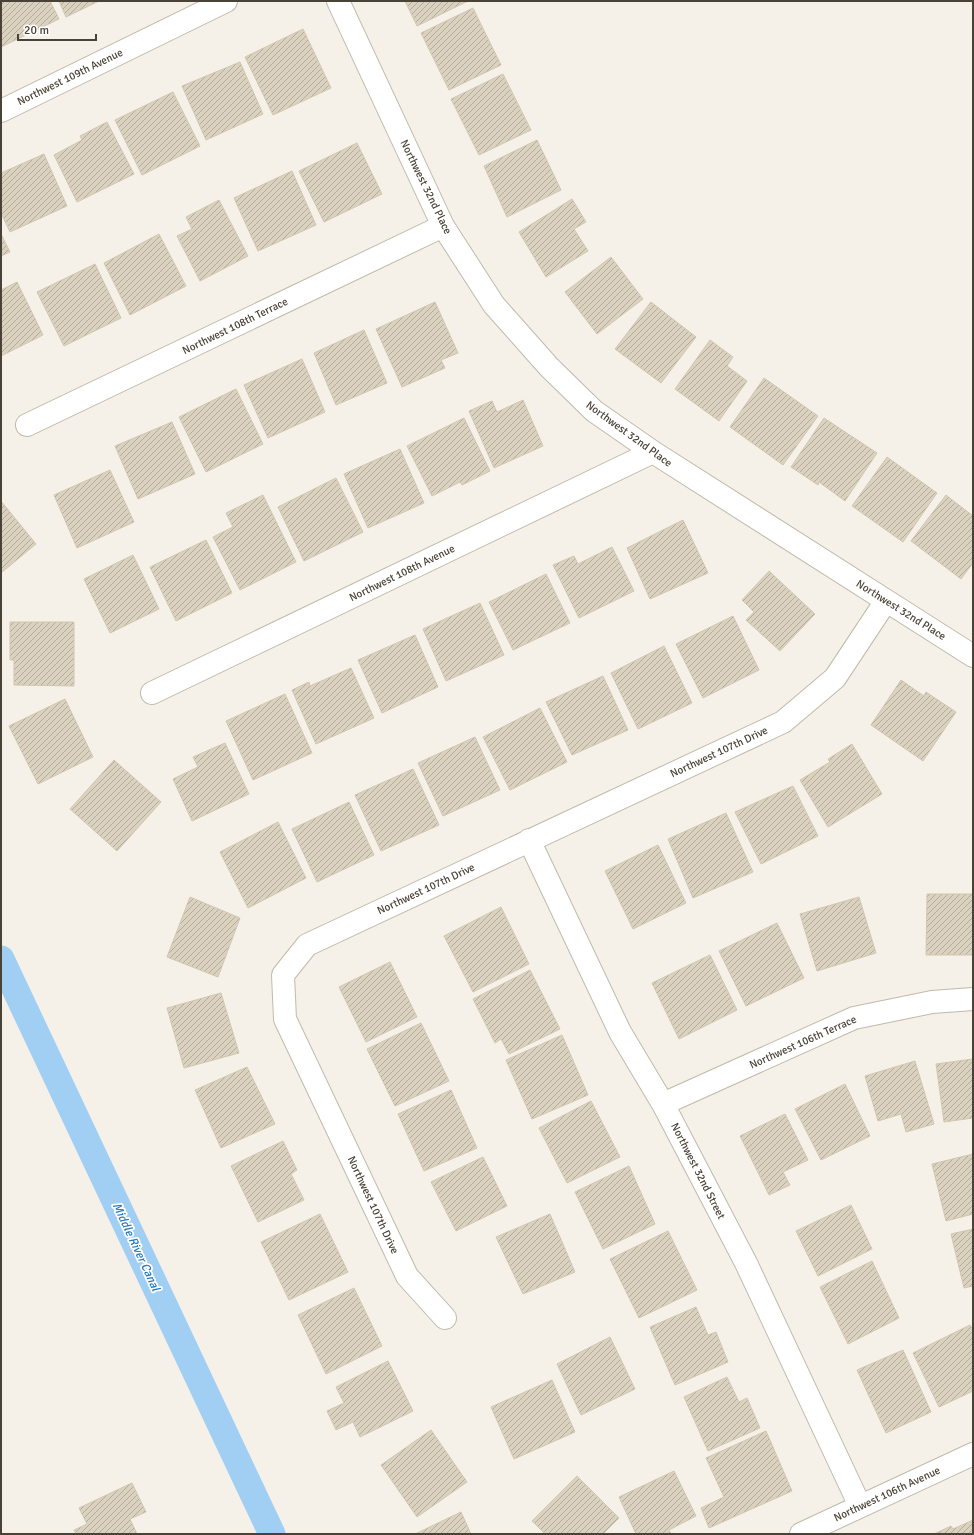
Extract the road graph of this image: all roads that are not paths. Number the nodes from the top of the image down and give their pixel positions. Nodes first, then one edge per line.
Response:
1 (226, 1) edge
2 (338, 1) edge
3 (1, 111) edge
4 (443, 226) junction
5 (27, 425) dead end
6 (653, 452) junction
7 (886, 601) junction
8 (973, 656) edge
9 (152, 693) dead end
10 (529, 840) junction
11 (973, 999) edge
12 (663, 1104) junction
13 (445, 1318) dead end
14 (973, 1454) edge
15 (860, 1506) junction
16 (801, 1534) edge

1 - 3 street, Northwest 109th Avenue
2 - 4 street, Northwest 32nd Place
4 - 5 street, Northwest 108th Terrace
4 - 6 street, Northwest 32nd Place
6 - 7 street, Northwest 32nd Place
6 - 9 street, Northwest 108th Avenue
7 - 8 street, Northwest 32nd Place
7 - 10 street, Northwest 107th Drive
10 - 12 street, Northwest 32nd Street
10 - 13 street, Northwest 107th Drive
11 - 12 street, Northwest 106th Terrace
12 - 15 street, Northwest 32nd Street
14 - 15 street, Northwest 106th Avenue
15 - 16 street, Northwest 106th Avenue

